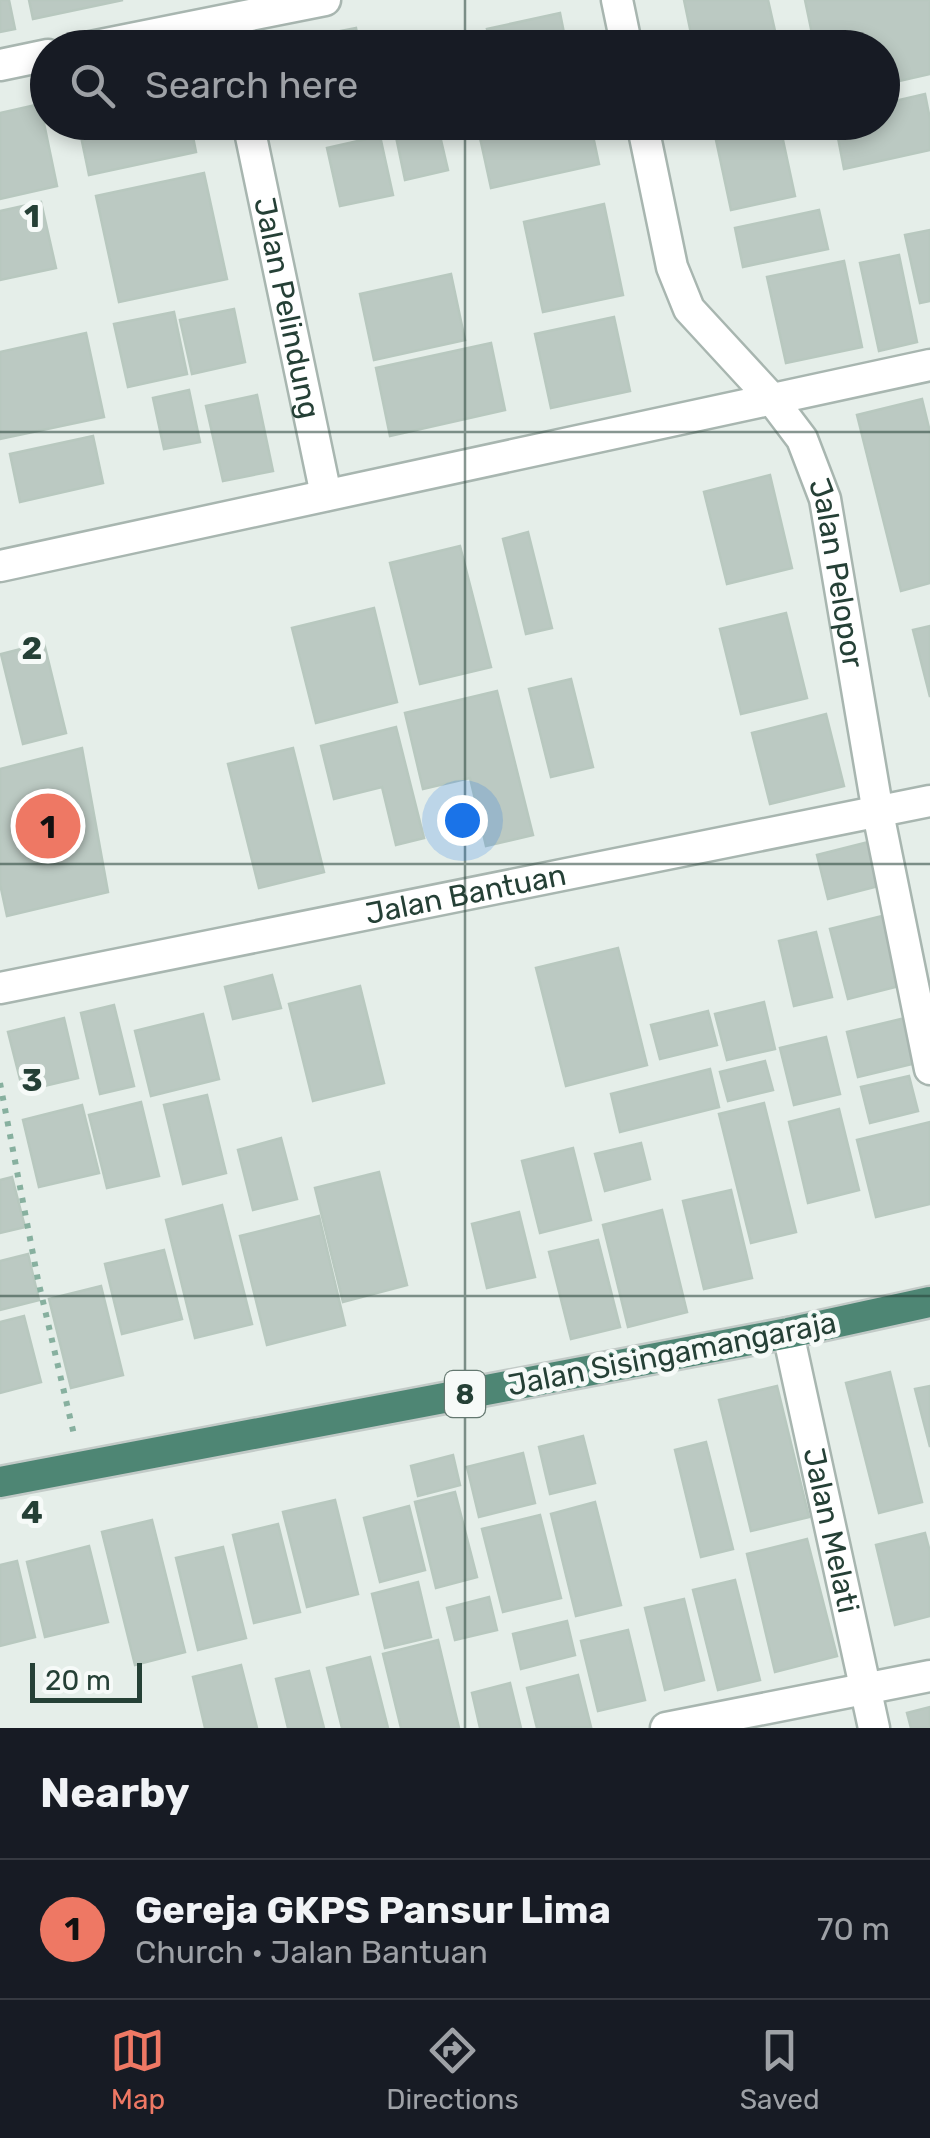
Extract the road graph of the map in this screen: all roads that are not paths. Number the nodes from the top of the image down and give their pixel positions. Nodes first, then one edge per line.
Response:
1 (325, 0) edge
2 (617, 0) edge
3 (228, 22) edge
4 (184, 30) edge
5 (623, 30) edge
6 (30, 59) edge
7 (0, 65) edge
8 (252, 140) edge
9 (646, 140) edge
10 (930, 365) edge
11 (771, 398) junction
12 (326, 495) junction
13 (0, 566) edge
14 (930, 801) edge
15 (878, 812) junction
16 (0, 988) edge
17 (930, 1069) edge
18 (930, 1302) edge
19 (788, 1333) junction
20 (0, 1482) edge
21 (930, 1676) edge
22 (866, 1689) junction
23 (666, 1728) edge
24 (874, 1728) edge

1 - 3 street
2 - 5 street
3 - 4 street
6 - 7 street
8 - 12 street, Jalan Pelindung
9 - 11 street, Jalan Pelopor
10 - 11 street
11 - 12 street
11 - 15 street, Jalan Pelopor
12 - 13 street
14 - 15 street, Jalan Bantuan
15 - 16 street, Jalan Bantuan
15 - 17 street, Jalan Pelopor
18 - 19 highway, Jalan Sisingamangaraja / 8
19 - 20 highway, Jalan Sisingamangaraja / 8
19 - 22 street, Jalan Melati
21 - 22 street
22 - 23 street
22 - 24 street, Jalan Melati

